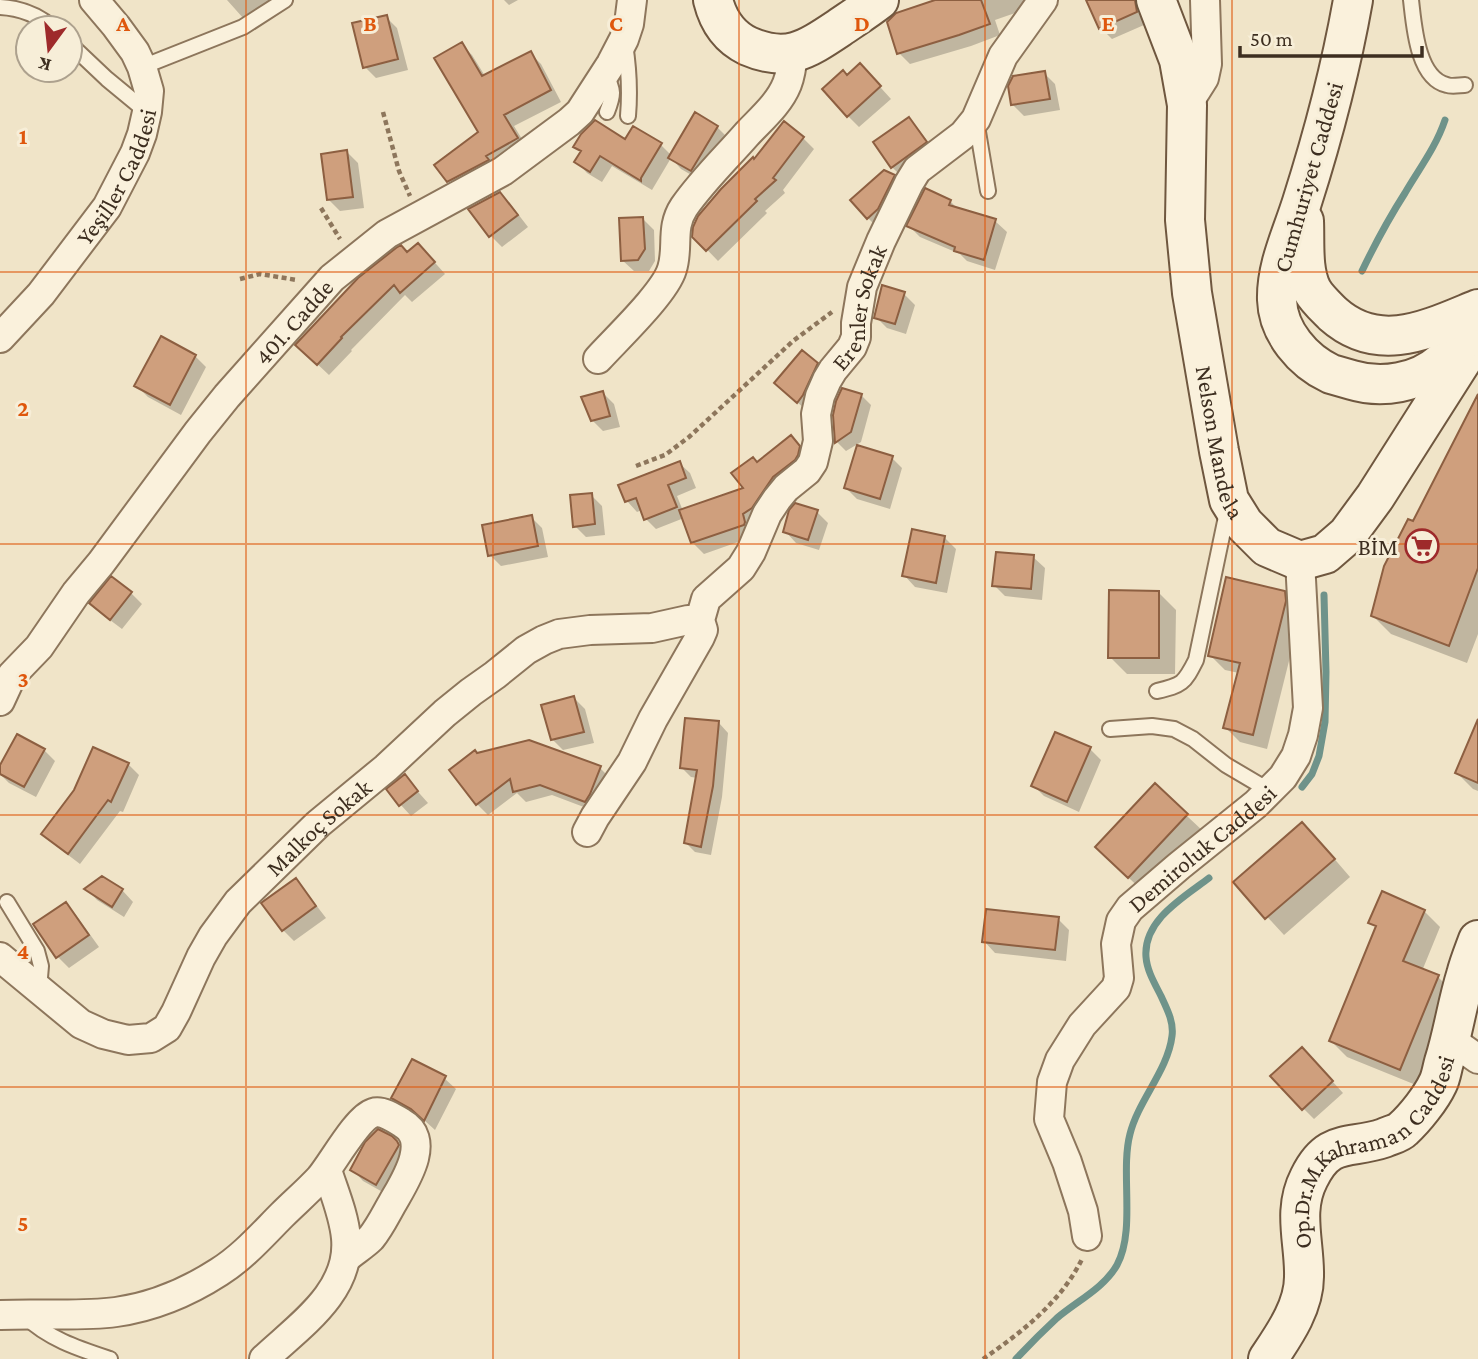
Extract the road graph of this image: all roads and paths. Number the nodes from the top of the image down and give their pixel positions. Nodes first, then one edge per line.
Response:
1 (94, 0) edge
2 (285, 0) edge
3 (632, 0) edge
4 (713, 0) edge
5 (879, 0) edge
6 (1043, 0) edge
7 (1156, 0) edge
8 (1205, 0) edge
9 (1353, 0) edge
10 (1411, 0) edge
11 (0, 7) edge
12 (30, 14) edge
13 (624, 39) junction
14 (793, 53) junction
15 (84, 57) edge
16 (142, 67) junction
17 (605, 73) junction
18 (1465, 86) dead end
19 (1187, 105) junction
20 (147, 111) junction
21 (383, 112) dead end
22 (607, 112) dead end
23 (628, 116) dead end
24 (976, 119) junction
25 (988, 191) dead end
26 (1303, 202) junction
27 (321, 208) dead end
28 (421, 215) junction
29 (347, 266) junction
30 (240, 279) dead end
31 (862, 287) junction
32 (1478, 309) edge
33 (1478, 324) edge
34 (1478, 335) edge
35 (0, 338) edge
36 (597, 359) dead end
37 (636, 467) dead end
38 (1229, 500) junction
39 (1300, 561) junction
40 (700, 620) junction
41 (1157, 691) dead end
42 (0, 701) edge
43 (1110, 729) dead end
44 (1270, 791) junction
45 (587, 832) dead end
46 (7, 902) dead end
47 (1478, 940) edge
48 (0, 957) edge
49 (39, 990) junction
50 (1465, 1049) edge
51 (327, 1170) junction
52 (1087, 1236) joint
53 (346, 1258) junction
54 (12, 1315) edge
55 (110, 1359) edge
56 (264, 1359) edge
57 (983, 1359) edge
58 (1268, 1359) edge

1 - 16 street, Yeşiller Caddesi
2 - 16 lane
3 - 13 street, 401. Cadde
4 - 14 street
5 - 14 street
6 - 24 street, Erenler Sokak
7 - 19 street, Nelson Mandela
8 - 19 street
9 - 26 street, Cumhuriyet Caddesi
10 - 18 lane
11 - 12 lane
13 - 17 street, 401. Cadde
13 - 23 lane
14 - 36 street
15 - 20 lane
16 - 20 street, Yeşiller Caddesi
17 - 22 lane
17 - 28 street, 401. Cadde
19 - 38 street, Nelson Mandela
20 - 35 street, Yeşiller Caddesi
21 - 28 path
24 - 25 lane
24 - 31 street, Erenler Sokak
26 - 32 street
26 - 33 street, Cumhuriyet Caddesi
27 - 29 path
28 - 29 street, 401. Cadde
29 - 30 path
29 - 42 street, 401. Cadde
31 - 37 path
31 - 40 street, Erenler Sokak
34 - 39 street
38 - 39 street, Nelson Mandela
38 - 41 lane
39 - 44 street, Demiroluk Caddesi
40 - 45 street, Erenler Sokak
40 - 49 street, Malkoç Sokak
43 - 44 lane
44 - 52 street, Demiroluk Caddesi
46 - 49 lane
47 - 50 street, Op.Dr.M.Kahraman Caddesi
48 - 49 street, Malkoç Sokak
50 - 58 street, Op.Dr.M.Kahraman Caddesi
51 - 53 street
51 - 53 street
51 - 54 street
52 - 57 path
53 - 56 street
54 - 55 lane

